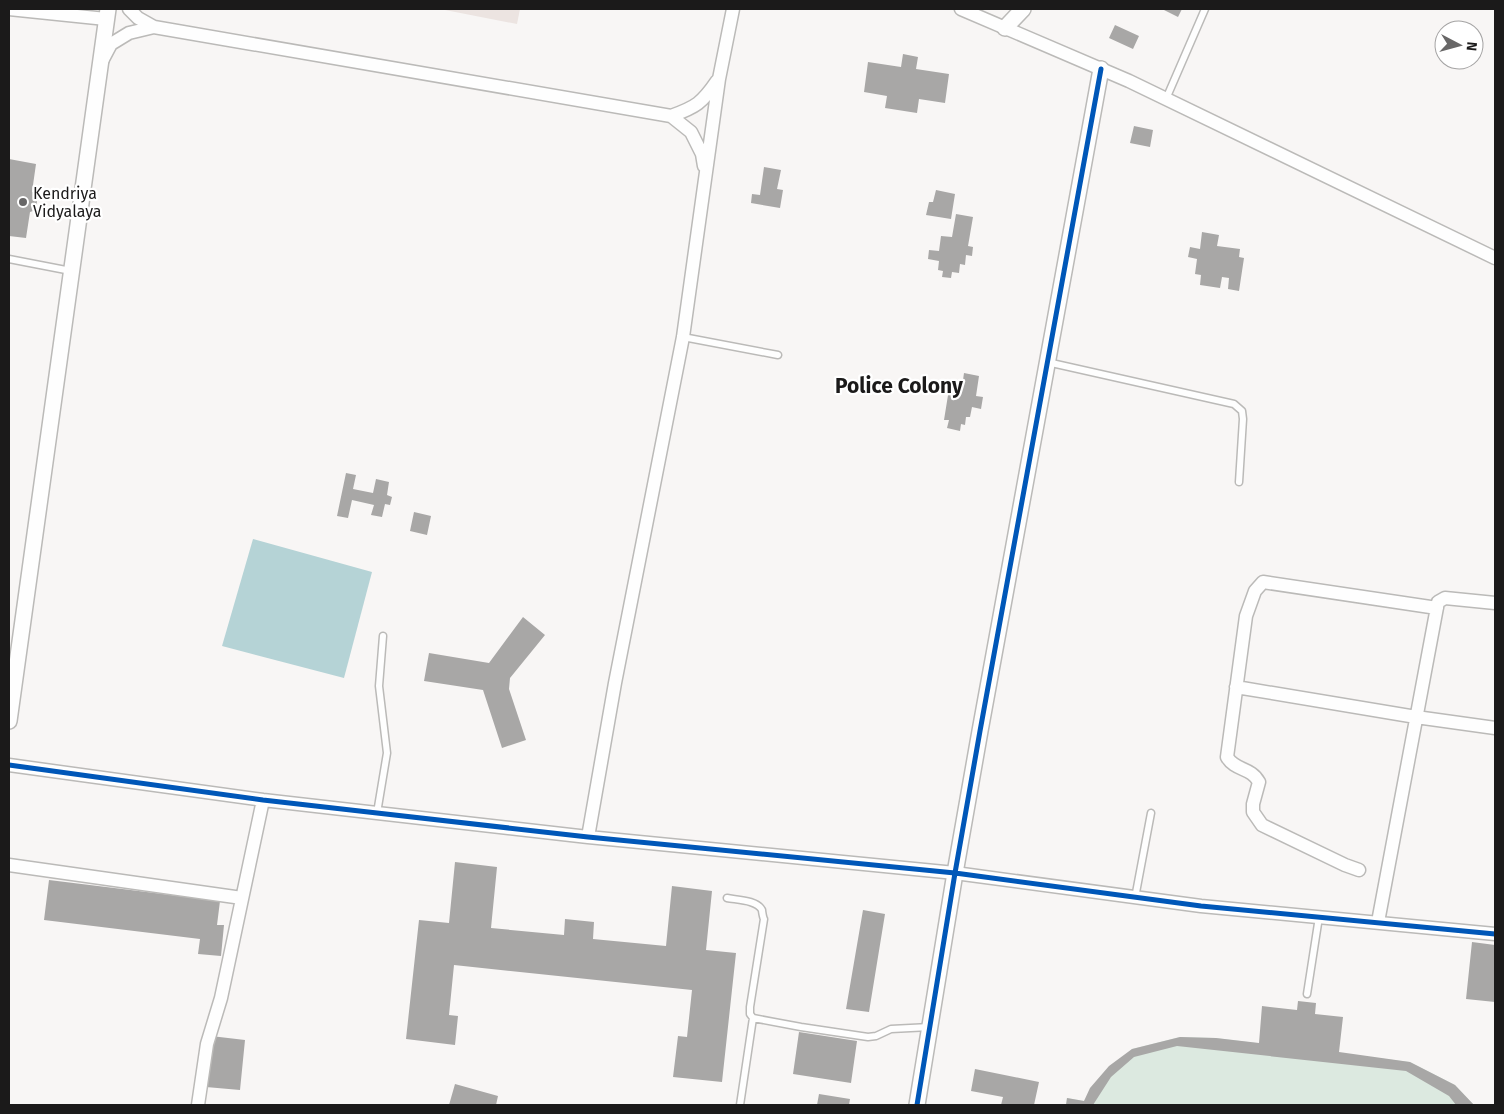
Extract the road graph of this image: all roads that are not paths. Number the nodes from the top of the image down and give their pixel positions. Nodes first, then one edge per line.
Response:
1 (9, 9) edge
2 (129, 9) edge
3 (733, 9) edge
4 (961, 9) edge
5 (1023, 9) edge
6 (1204, 9) edge
7 (107, 14) edge
8 (154, 27) junction
9 (1005, 28) junction
10 (100, 65) junction
11 (1101, 69) junction
12 (719, 79) junction
13 (1166, 99) junction
14 (671, 116) junction
15 (706, 181) junction
16 (1495, 258) edge
17 (9, 259) edge
18 (71, 271) junction
19 (683, 336) junction
20 (778, 355) dead end
21 (1047, 362) junction
22 (1239, 482) dead end
23 (1495, 603) edge
24 (1437, 608) junction
25 (383, 636) dead end
26 (1236, 688) junction
27 (1416, 718) junction
28 (9, 721) edge
29 (1495, 728) edge
30 (9, 764) edge
31 (263, 800) junction
32 (377, 813) junction
33 (1151, 813) dead end
34 (588, 837) junction
35 (9, 865) edge
36 (1359, 870) dead end
37 (955, 873) junction
38 (242, 898) junction
39 (727, 898) dead end
40 (1135, 898) junction
41 (1319, 917) junction
42 (1378, 922) junction
43 (1495, 934) edge
44 (1307, 994) dead end
45 (753, 1018) junction
46 (930, 1027) junction
47 (198, 1105) edge
48 (740, 1105) edge
49 (917, 1105) edge

1 - 7 street
2 - 8 street
3 - 12 street
4 - 9 street
5 - 9 street
6 - 13 lane
7 - 10 street
8 - 10 street
8 - 14 street
9 - 11 street
10 - 18 street
11 - 13 street
11 - 21 street
12 - 14 street
12 - 15 street
13 - 16 street
14 - 15 street
15 - 19 street
17 - 18 lane
18 - 28 street
19 - 20 lane
19 - 34 street
21 - 22 lane
21 - 37 street
23 - 24 street
24 - 26 street
24 - 27 street
25 - 32 lane
26 - 27 street
26 - 36 street
27 - 29 street
27 - 42 street
30 - 31 street
31 - 32 street
31 - 38 street
32 - 34 street
33 - 40 lane
34 - 37 street
35 - 38 street
37 - 40 street
37 - 46 street
38 - 47 street
39 - 45 lane
40 - 41 street
41 - 42 street
41 - 44 lane
42 - 43 street
45 - 46 lane
45 - 48 lane
46 - 49 street

